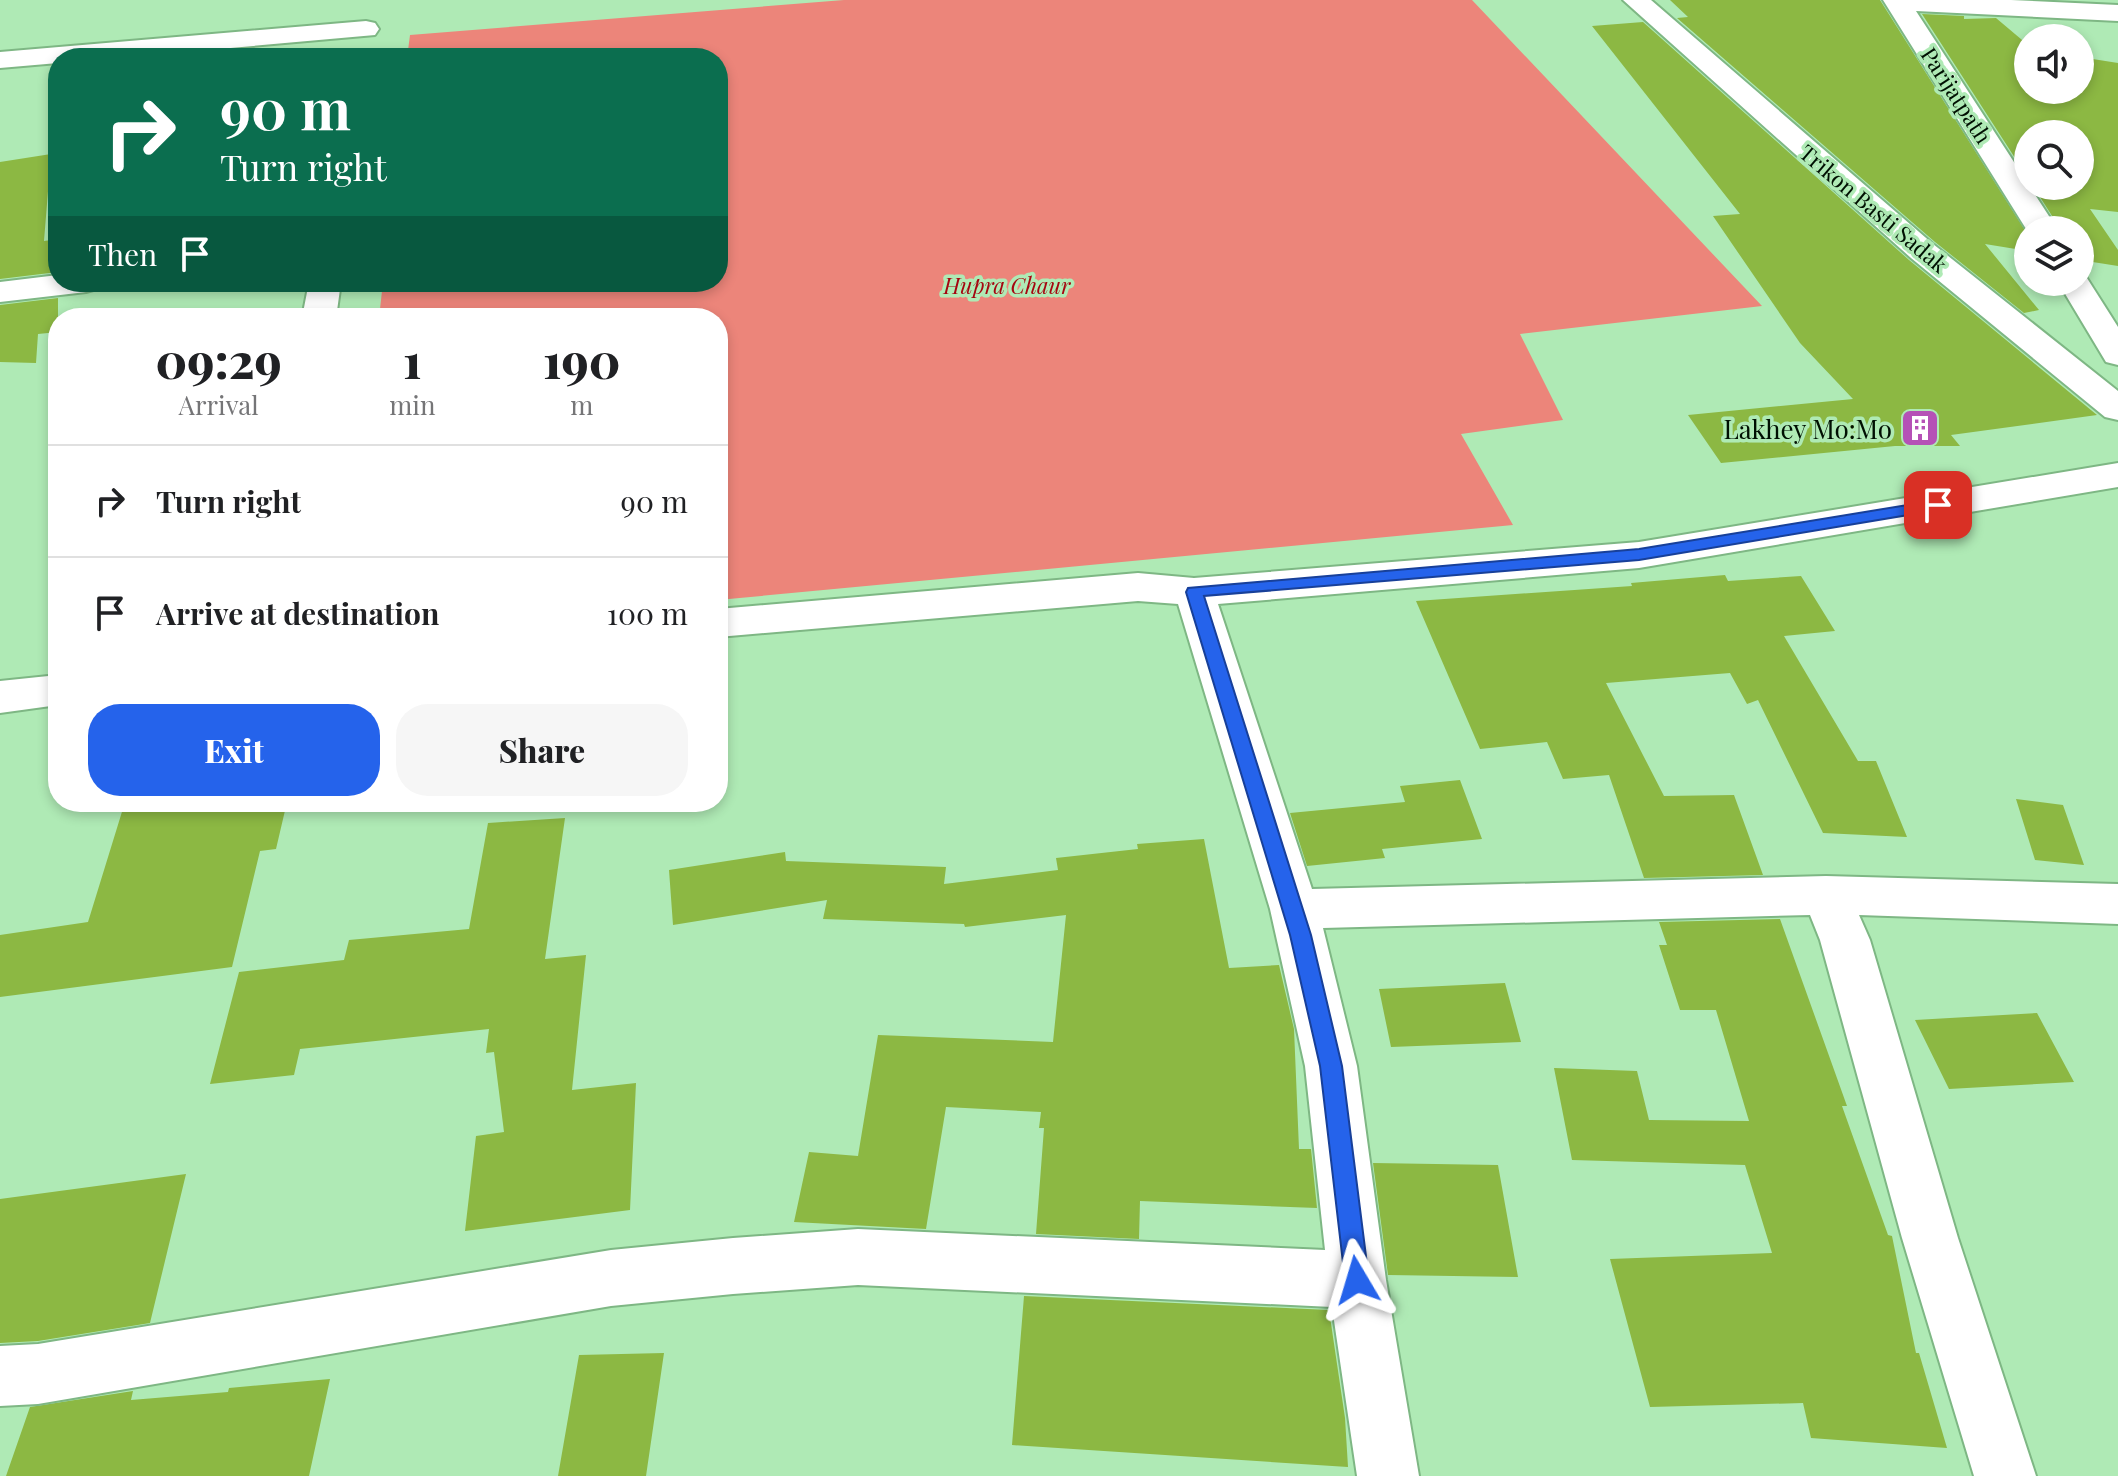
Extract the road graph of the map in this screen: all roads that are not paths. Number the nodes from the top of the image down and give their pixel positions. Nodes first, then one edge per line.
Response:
1 (370, 0) edge
2 (1636, 0) edge
3 (1897, 1) edge
4 (2118, 13) edge
5 (366, 29) junction
6 (142, 48) edge
7 (363, 48) edge
8 (48, 56) edge
9 (0, 60) edge
10 (2033, 216) edge
11 (48, 286) edge
12 (0, 292) edge
13 (2082, 296) edge
14 (2118, 355) edge
15 (2118, 409) edge
16 (2118, 475) edge
17 (1194, 592) junction
18 (728, 622) edge
19 (48, 691) edge
20 (0, 697) edge
21 (1826, 895) junction
22 (2118, 904) edge
23 (1294, 909) junction
24 (1357, 1280) junction
25 (0, 1376) edge
26 (1388, 1476) edge
27 (2005, 1476) edge

1 - 5 street
2 - 15 street, Trikon Basti Sadak
3 - 4 street
3 - 10 street, Parijatpath
5 - 6 street
5 - 7 street
8 - 9 street
11 - 12 street
13 - 14 street
16 - 17 street
17 - 18 street
17 - 23 street
19 - 20 street
21 - 22 street
21 - 23 street
21 - 27 street
23 - 24 street
24 - 25 street
24 - 26 street

